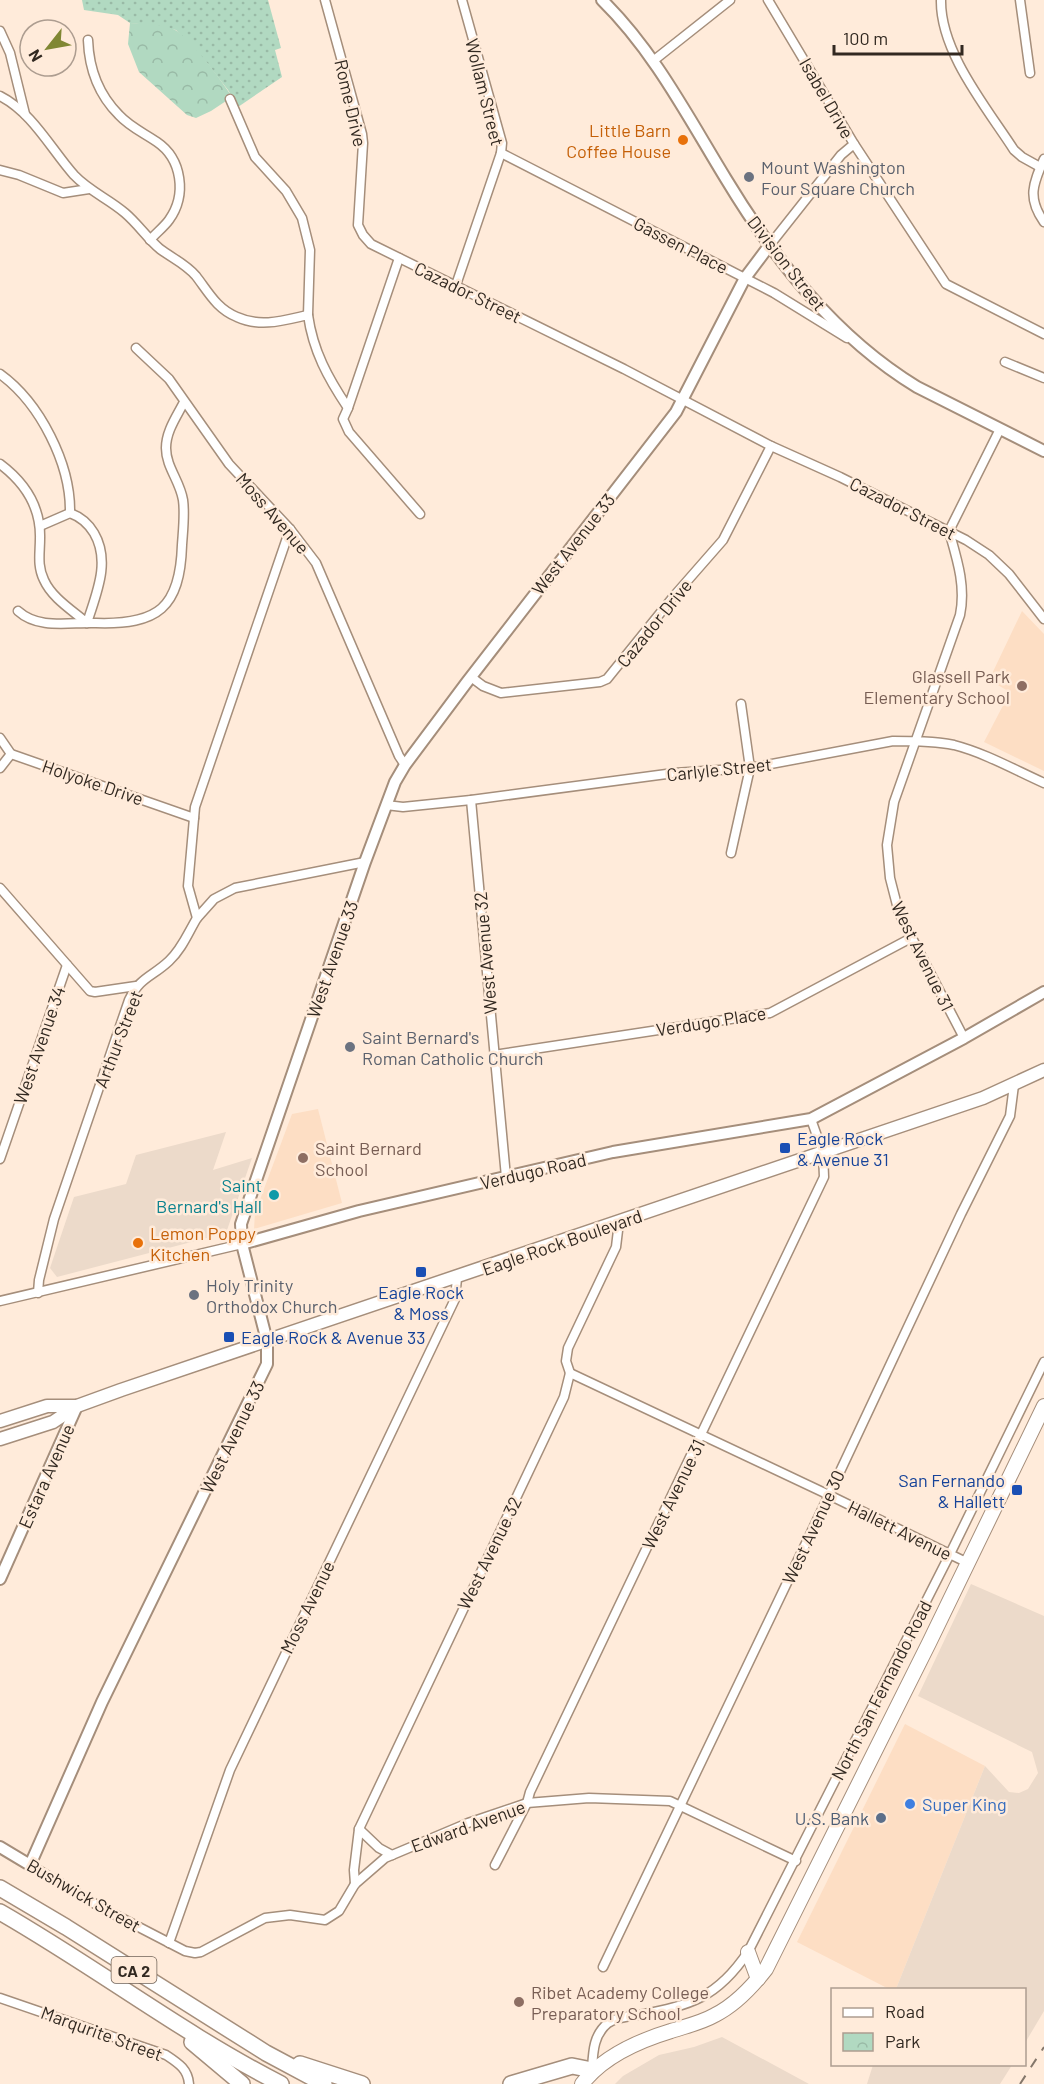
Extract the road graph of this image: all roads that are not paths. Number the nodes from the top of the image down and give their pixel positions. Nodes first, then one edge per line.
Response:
1 (325, 0) edge
2 (462, 0) edge
3 (602, 0) edge
4 (730, 0) edge
5 (768, 0) edge
6 (941, 0) edge
7 (1020, 0) edge
8 (0, 31) edge
9 (88, 40) dead end
10 (653, 60) junction
11 (1030, 73) dead end
12 (0, 96) edge
13 (230, 99) dead end
14 (25, 115) junction
15 (854, 144) junction
16 (501, 153) junction
17 (1042, 163) edge
18 (0, 170) edge
19 (89, 189) junction
20 (1044, 222) edge
21 (150, 240) junction
22 (769, 246) junction
23 (399, 258) junction
24 (745, 278) junction
25 (456, 285) junction
26 (309, 315) junction
27 (1044, 334) edge
28 (858, 345) junction
29 (136, 348) dead end
30 (1005, 362) dead end
31 (0, 374) edge
32 (1044, 378) edge
33 (684, 400) junction
34 (184, 402) junction
35 (348, 408) junction
36 (1000, 429) junction
37 (771, 446) junction
38 (1044, 451) edge
39 (0, 464) edge
40 (70, 513) junction
41 (420, 514) dead end
42 (40, 526) junction
43 (290, 529) junction
44 (949, 531) junction
45 (18, 611) dead end
46 (1044, 619) edge
47 (87, 623) junction
48 (471, 677) junction
49 (741, 704) dead end
50 (0, 738) edge
51 (916, 741) junction
52 (11, 753) junction
53 (405, 765) junction
54 (0, 768) edge
55 (750, 768) junction
56 (1044, 783) edge
57 (471, 800) junction
58 (386, 806) junction
59 (194, 818) junction
60 (731, 853) dead end
61 (365, 862) junction
62 (0, 888) edge
63 (197, 918) junction
64 (911, 938) junction
65 (67, 965) junction
66 (136, 986) junction
67 (1044, 992) edge
68 (964, 1038) junction
69 (494, 1055) junction
70 (1044, 1070) edge
71 (1014, 1085) junction
72 (811, 1119) junction
73 (823, 1153) junction
74 (0, 1159) edge
75 (506, 1177) junction
76 (620, 1222) junction
77 (242, 1244) junction
78 (457, 1278) junction
79 (38, 1293) junction
80 (0, 1301) edge
81 (267, 1341) junction
82 (1044, 1362) edge
83 (570, 1373) junction
84 (77, 1406) junction
85 (1044, 1406) edge
86 (0, 1421) edge
87 (702, 1435) junction
88 (0, 1439) edge
89 (829, 1495) junction
90 (950, 1554) junction
91 (968, 1563) junction
92 (0, 1578) edge
93 (527, 1803) junction
94 (680, 1805) junction
95 (359, 1829) junction
96 (0, 1847) edge
97 (392, 1855) junction
98 (796, 1860) junction
99 (30, 1864) junction
100 (495, 1865) dead end
101 (355, 1884) junction
102 (0, 1888) edge
103 (0, 1912) edge
104 (169, 1943) junction
105 (748, 1952) junction
106 (603, 1967) dead end
107 (758, 1979) junction
108 (0, 1998) edge
109 (161, 2014) junction
110 (266, 2053) junction
111 (592, 2070) junction
112 (356, 2082) edge
113 (189, 2084) edge
114 (242, 2084) edge
115 (281, 2084) edge
116 (324, 2084) edge
117 (512, 2084) edge
118 (582, 2084) edge

1 - 23 street, Rome Drive
2 - 16 street, Wollam Street
3 - 10 street, Division Street
4 - 10 street
5 - 15 street, Isabel Drive
6 - 17 street
7 - 11 street
8 - 14 street
9 - 21 street
10 - 22 street, Division Street
12 - 14 street
13 - 26 street
14 - 19 street
15 - 22 street, West Avenue 33
15 - 27 street, Isabel Drive
16 - 24 street, Gassen Place
16 - 25 street, Wollam Street
17 - 20 street
18 - 19 street
19 - 21 street
21 - 26 street
22 - 24 street, West Avenue 33
22 - 28 street, Division Street
23 - 25 street, Cazador Street
23 - 35 street, Cazador Street
24 - 28 street, Gassen Place
24 - 33 street, West Avenue 33
25 - 33 street, Cazador Street
26 - 35 street
28 - 36 street, Division Street
29 - 34 street, Moss Avenue
30 - 32 street
31 - 40 street
33 - 37 street, Cazador Street
33 - 48 street, West Avenue 33
34 - 43 street, Moss Avenue
34 - 47 street
35 - 41 street
36 - 38 street, Division Street
36 - 44 street
37 - 44 street, Cazador Street
37 - 48 street, Cazador Drive
39 - 42 street
40 - 42 street
40 - 47 street
42 - 47 street
43 - 53 street, Moss Avenue
43 - 59 street
44 - 46 street, Cazador Street
44 - 51 street, West Avenue 31
45 - 47 street
48 - 53 street, West Avenue 33
49 - 55 street
50 - 52 street
51 - 55 street, Carlyle Street
51 - 56 street, Carlyle Street
51 - 64 street, West Avenue 31
52 - 54 street
52 - 59 street, Holyoke Drive
53 - 58 street, West Avenue 33
55 - 57 street, Carlyle Street
55 - 60 street
57 - 58 street, Carlyle Street
57 - 69 street, West Avenue 32
58 - 61 street, West Avenue 33
59 - 63 street
61 - 63 street
61 - 77 street, West Avenue 33
62 - 65 street
63 - 66 street, Arthur Street
64 - 68 street, West Avenue 31
64 - 69 street, Verdugo Place
65 - 66 street
65 - 74 street, West Avenue 34
66 - 79 street, Arthur Street
67 - 68 street, Verdugo Road
68 - 72 street, Verdugo Road
69 - 75 street, West Avenue 32
70 - 71 main road, Eagle Rock Boulevard
71 - 73 main road, Eagle Rock Boulevard
71 - 89 street, West Avenue 30
72 - 73 street, West Avenue 31
72 - 75 street, Verdugo Road
73 - 76 main road, Eagle Rock Boulevard
73 - 87 street, West Avenue 31
75 - 77 street, Verdugo Road
76 - 78 main road, Eagle Rock Boulevard
76 - 83 street, West Avenue 32
77 - 79 street, Verdugo Road
77 - 81 street, West Avenue 33
78 - 81 main road, Eagle Rock Boulevard
78 - 104 street, Moss Avenue
79 - 80 street, Verdugo Road
81 - 84 main road, Eagle Rock Boulevard
81 - 99 street, West Avenue 33
82 - 90 street, North San Fernando Road
83 - 87 street, Hallett Avenue
83 - 95 street, West Avenue 32
84 - 86 main road, Eagle Rock Boulevard
84 - 88 main road, Eagle Rock Boulevard
84 - 92 street, Estara Avenue
85 - 91 main road, North San Fernando Road
87 - 89 street, Hallett Avenue
87 - 93 street, West Avenue 31
89 - 90 street, Hallett Avenue
89 - 94 street, West Avenue 30
90 - 91 street, Hallett Avenue
90 - 98 street, North San Fernando Road
91 - 107 main road, North San Fernando Road
93 - 94 street, Edward Avenue
93 - 97 street, Edward Avenue
93 - 100 street, West Avenue 31
94 - 98 street, Edward Avenue
94 - 106 street, West Avenue 30
95 - 97 street
95 - 101 street, West Avenue 32
96 - 99 street, Bushwick Street
97 - 101 street, Edward Avenue
98 - 105 street, North San Fernando Road
99 - 104 street, Bushwick Street
101 - 104 street, Edward Avenue
102 - 110 highway, CA 2
103 - 109 highway, CA 2
105 - 107 main road
105 - 111 street, North San Fernando Road
107 - 111 main road, North San Fernando Road
108 - 113 street, Marqurite Street
109 - 114 highway
109 - 115 highway, CA 2
110 - 112 highway
110 - 116 highway, CA 2
111 - 117 highway
111 - 118 main road, North San Fernando Road

